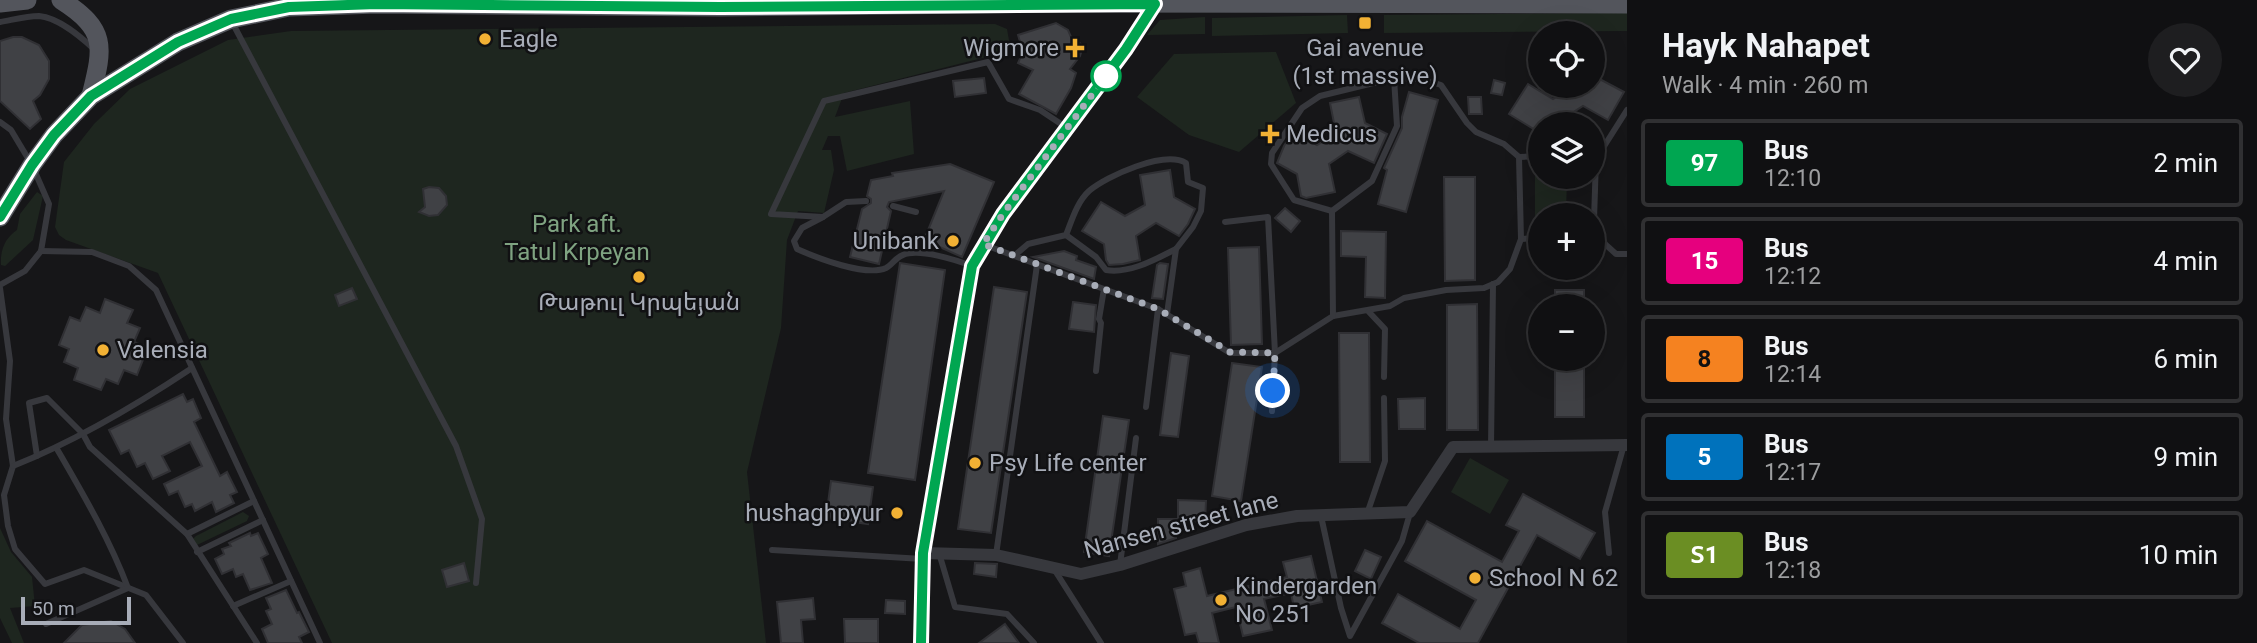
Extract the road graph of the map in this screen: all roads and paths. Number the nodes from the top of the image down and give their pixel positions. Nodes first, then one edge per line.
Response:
1 (27, 0) edge
2 (61, 0) edge
3 (1155, 4) junction
4 (1627, 4) edge
5 (2, 5) edge
6 (231, 19) junction
7 (0, 22) edge
8 (101, 57) junction
9 (1394, 78) junction
10 (91, 96) junction
11 (1627, 110) edge
12 (0, 122) edge
13 (1067, 128) junction
14 (1605, 143) edge
15 (1519, 157) junction
16 (1528, 157) edge
17 (32, 165) junction
18 (866, 201) dead end
19 (893, 205) dead end
20 (1332, 211) junction
21 (916, 212) dead end
22 (0, 217) edge
23 (823, 217) junction
24 (1225, 222) dead end
25 (1066, 235) junction
26 (1521, 239) junction
27 (1528, 239) edge
28 (983, 244) junction
29 (1605, 244) edge
30 (1176, 249) junction
31 (41, 251) junction
32 (1627, 254) edge
33 (1014, 256) junction
34 (1037, 265) junction
35 (972, 266) junction
36 (1493, 284) junction
37 (0, 286) edge
38 (1104, 289) junction
39 (1158, 309) junction
40 (1369, 312) junction
41 (1167, 314) junction
42 (1333, 316) junction
43 (1275, 353) junction
44 (192, 368) junction
45 (1096, 371) dead end
46 (1384, 377) dead end
47 (1384, 398) dead end
48 (1146, 407) dead end
49 (1272, 411) dead end
50 (83, 434) junction
51 (1136, 438) dead end
52 (1625, 445) edge
53 (57, 449) junction
54 (1491, 449) junction
55 (37, 456) junction
56 (13, 466) junction
57 (254, 501) junction
58 (1410, 512) junction
59 (1367, 514) junction
60 (1321, 516) junction
61 (263, 520) junction
62 (187, 534) junction
63 (772, 550) dead end
64 (197, 551) junction
65 (1609, 552) dead end
66 (939, 553) junction
67 (996, 555) junction
68 (923, 556) junction
69 (1120, 565) junction
70 (1053, 568) junction
71 (291, 581) junction
72 (477, 583) dead end
73 (128, 588) junction
74 (233, 606) junction
75 (46, 624) dead end
76 (183, 643) edge
77 (257, 643) edge
78 (320, 643) edge
79 (921, 643) edge
80 (1034, 643) edge
81 (1101, 643) edge

1 - 5 main road
2 - 8 main road
3 - 4 main road
3 - 6 main road
3 - 13 street
6 - 10 main road
6 - 72 lane
7 - 8 lane
8 - 10 main road
9 - 15 lane
9 - 20 lane
9 - 20 lane
10 - 17 main road
11 - 14 lane
12 - 17 lane
13 - 23 lane
13 - 28 street
15 - 16 lane
15 - 26 lane
17 - 22 main road
17 - 31 lane
18 - 23 lane
19 - 21 lane
20 - 42 lane
23 - 35 lane
24 - 43 lane
25 - 30 lane
25 - 30 lane
25 - 33 lane
26 - 27 lane
26 - 36 lane
28 - 33 lane
28 - 35 street
29 - 32 lane
30 - 41 lane
31 - 37 lane
31 - 44 lane
33 - 34 lane
34 - 38 lane
34 - 67 lane
35 - 68 street
36 - 40 lane
36 - 54 lane
37 - 56 lane
38 - 39 lane
38 - 45 lane
39 - 41 lane
39 - 48 lane
40 - 42 lane
40 - 46 lane
41 - 43 lane
42 - 43 lane
43 - 49 lane
44 - 50 lane
44 - 57 lane
47 - 59 lane
50 - 53 lane
50 - 55 lane
50 - 62 lane
51 - 69 lane
52 - 54 street
52 - 65 lane
53 - 55 lane
53 - 73 lane
54 - 58 street
55 - 56 lane
56 - 73 lane
57 - 61 lane
57 - 62 lane
58 - 59 street, Nansen street lane
58 - 60 lane
59 - 60 street, Nansen street lane
60 - 69 street, Nansen street lane
61 - 64 lane
61 - 71 lane
62 - 64 lane
63 - 68 lane
64 - 74 lane
66 - 67 street, Nansen street lane
66 - 68 street, Nansen street lane
66 - 80 lane
67 - 70 street, Nansen street lane
68 - 79 street
69 - 70 street, Nansen street lane
70 - 81 lane
71 - 74 lane
71 - 78 lane
73 - 75 lane
73 - 76 lane
74 - 77 lane

